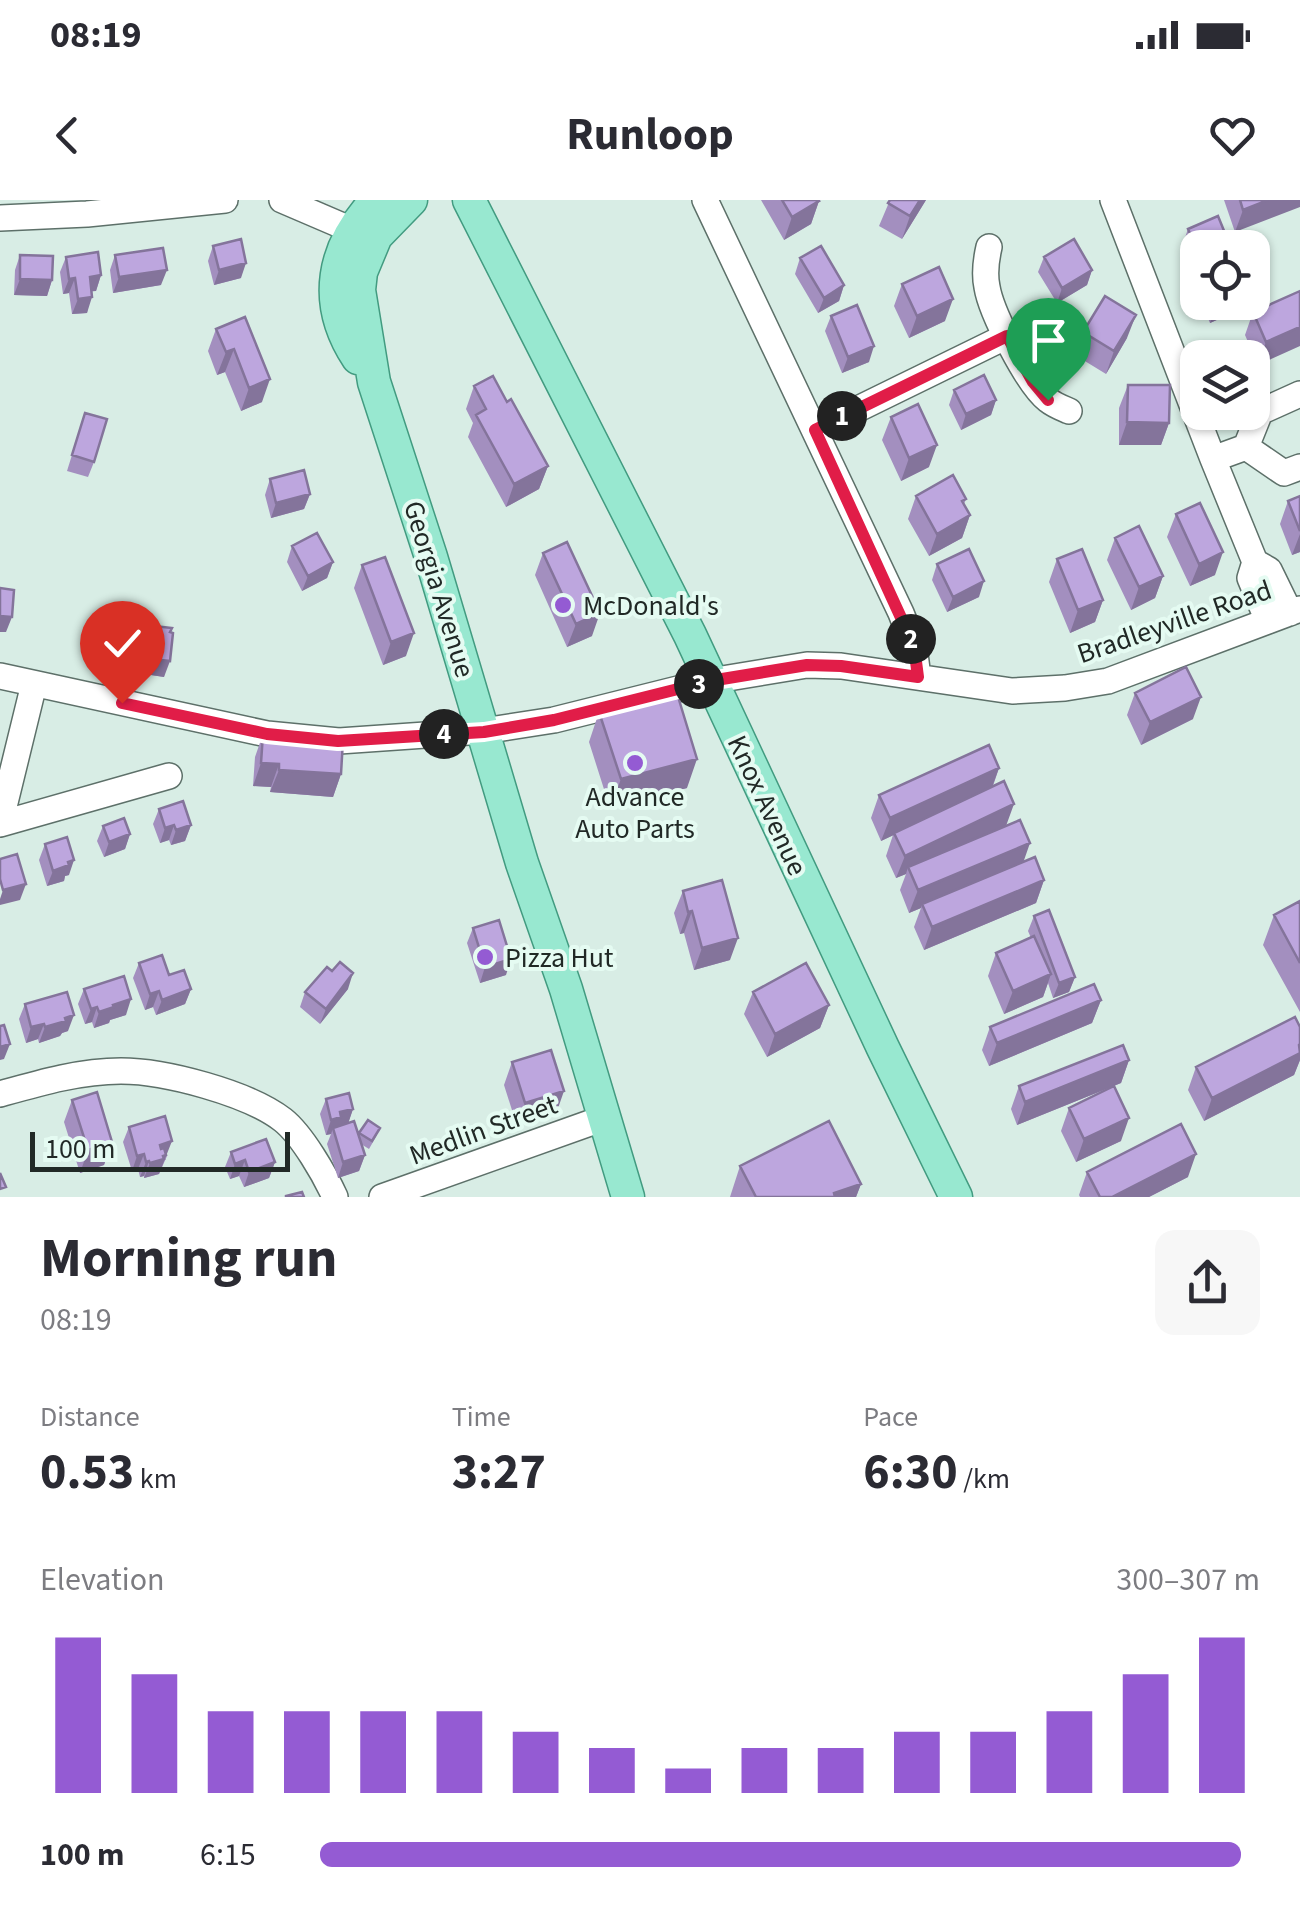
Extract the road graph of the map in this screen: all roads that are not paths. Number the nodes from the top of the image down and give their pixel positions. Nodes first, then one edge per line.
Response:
1 (225, 200) edge
2 (282, 200) edge
3 (377, 200) edge
4 (411, 200) edge
5 (469, 200) edge
6 (705, 200) edge
7 (1113, 200) edge
8 (0, 218) edge
9 (352, 230) junction
10 (989, 247) dead end
11 (1007, 336) junction
12 (374, 382) junction
13 (1300, 394) edge
14 (1069, 411) dead end
15 (815, 430) junction
16 (1246, 447) junction
17 (1213, 459) junction
18 (1300, 467) edge
19 (1286, 614) edge
20 (0, 676) edge
21 (918, 677) junction
22 (710, 681) junction
23 (34, 684) junction
24 (484, 732) junction
25 (169, 776) dead end
26 (0, 824) edge
27 (0, 1094) edge
28 (604, 1118) junction
29 (334, 1197) edge
30 (382, 1197) edge
31 (628, 1197) edge
32 (956, 1197) edge

1 - 8 street
2 - 9 street
3 - 9 main road, Georgia Avenue
4 - 12 main road, Georgia Avenue
5 - 22 main road, Knox Avenue
6 - 15 street
7 - 17 street
9 - 12 main road, Georgia Avenue
10 - 11 street
11 - 14 street
11 - 15 street
12 - 24 main road, Georgia Avenue
13 - 16 street
15 - 21 street
16 - 17 street
16 - 18 street
17 - 19 street
19 - 21 street, Bradleyville Road
20 - 23 street, Bradleyville Road
21 - 22 street, Bradleyville Road
22 - 24 street, Bradleyville Road
22 - 32 main road, Knox Avenue
23 - 24 street, Bradleyville Road
23 - 26 street
24 - 28 main road, Georgia Avenue
25 - 26 street
27 - 29 street
28 - 30 street, Medlin Street
28 - 31 main road, Georgia Avenue

